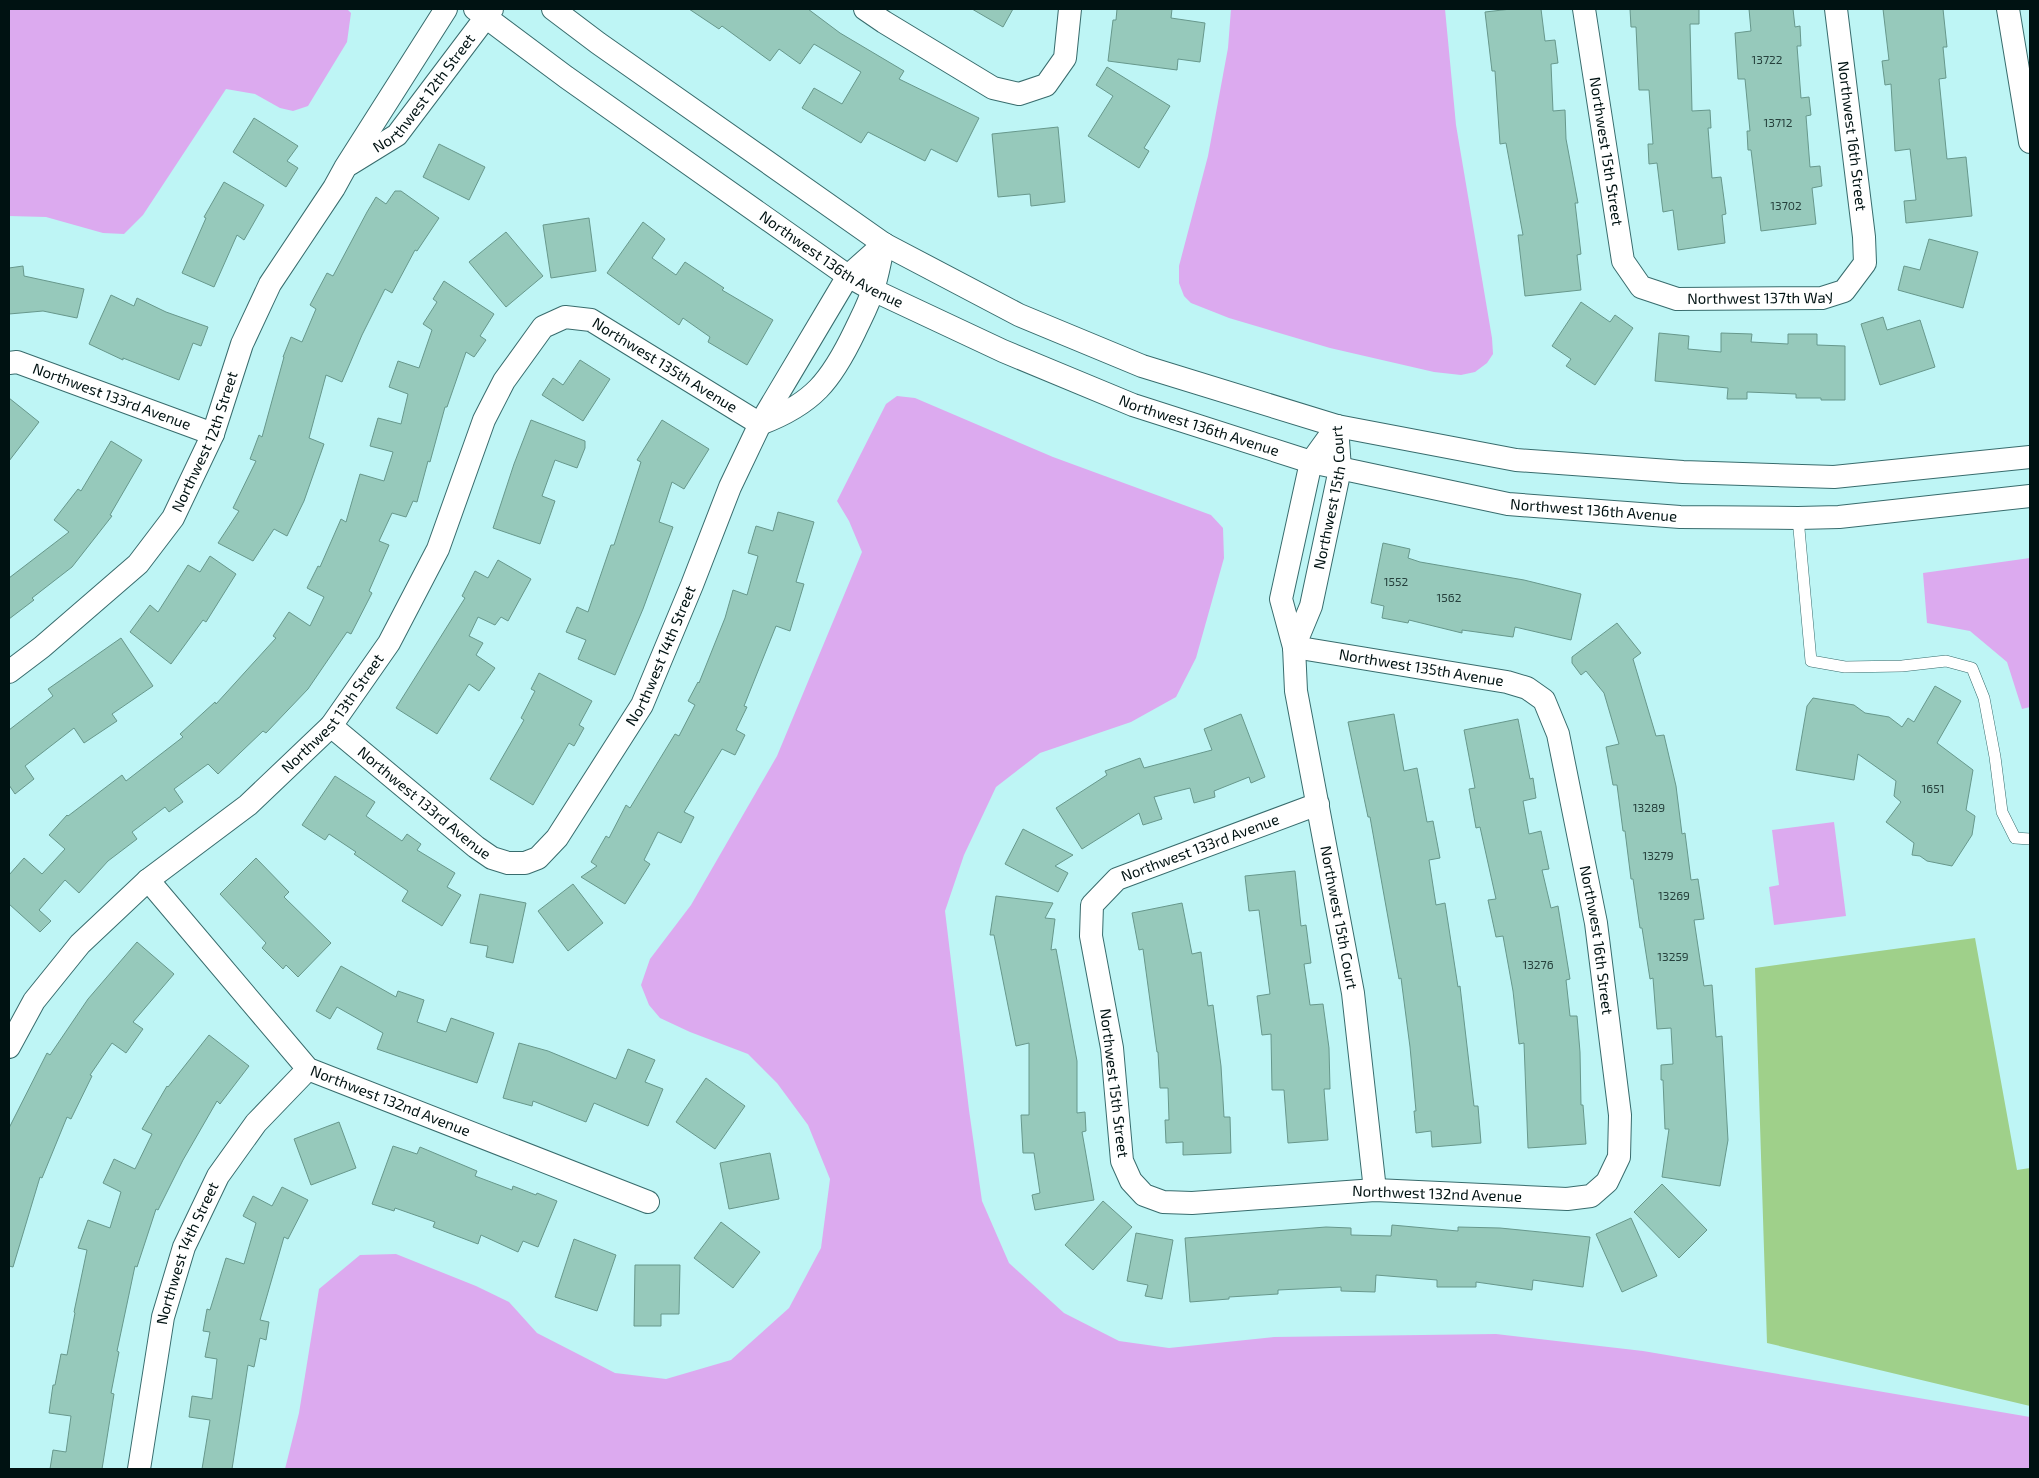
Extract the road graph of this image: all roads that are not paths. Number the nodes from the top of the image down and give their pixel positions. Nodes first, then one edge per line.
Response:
1 (446, 9) edge
2 (553, 9) edge
3 (865, 9) edge
4 (1070, 9) edge
5 (1584, 9) edge
6 (1836, 9) edge
7 (2008, 9) edge
8 (484, 12) edge
9 (2030, 142) edge
10 (345, 168) junction
11 (884, 244) junction
12 (1865, 263) joint
13 (848, 276) junction
14 (1641, 287) joint
15 (873, 290) junction
16 (565, 317) joint
17 (9, 363) edge
18 (760, 424) junction
19 (1337, 426) junction
20 (213, 434) junction
21 (2030, 457) edge
22 (1311, 462) junction
23 (1340, 469) junction
24 (2030, 496) edge
25 (1798, 518) junction
26 (1294, 647) junction
27 (9, 672) edge
28 (1544, 700) joint
29 (331, 726) junction
30 (1318, 804) junction
31 (2030, 839) edge
32 (525, 862) joint
33 (148, 880) junction
34 (1092, 905) joint
35 (9, 1047) edge
36 (308, 1069) junction
37 (1606, 1182) joint
38 (1375, 1190) junction
39 (1144, 1195) joint
40 (648, 1202) dead end
41 (139, 1469) edge

1 - 10 street, Northwest 12th Street
2 - 11 street
3 - 4 street
5 - 14 street, Northwest 15th Street
6 - 12 street, Northwest 16th Street
7 - 9 street
8 - 10 street, Northwest 12th Street
8 - 13 street, Northwest 136th Avenue
10 - 20 street, Northwest 12th Street
11 - 13 street, Northwest 14th Street
11 - 15 street
11 - 19 street
12 - 14 street, Northwest 137th Way
13 - 15 street, Northwest 136th Avenue
13 - 18 street, Northwest 14th Street
15 - 18 street
15 - 22 street, Northwest 136th Avenue
16 - 18 street, Northwest 135th Avenue
16 - 29 street, Northwest 13th Street
17 - 20 street, Northwest 133rd Avenue
18 - 32 street, Northwest 14th Street
19 - 21 street
19 - 22 street, Northwest 15th Court
19 - 23 street, Northwest 15th Court
20 - 27 street, Northwest 12th Street
22 - 23 street, Northwest 136th Avenue
22 - 26 street, Northwest 15th Court
23 - 25 street, Northwest 136th Avenue
23 - 26 street, Northwest 15th Court
24 - 25 street, Northwest 136th Avenue
25 - 31 lane
26 - 28 street, Northwest 135th Avenue
26 - 30 street, Northwest 15th Court
28 - 37 street, Northwest 16th Street
29 - 32 street, Northwest 133rd Avenue
29 - 33 street, Northwest 13th Street
30 - 34 street, Northwest 133rd Avenue
30 - 38 street, Northwest 15th Court
33 - 35 street, Northwest 13th Street
33 - 36 street, Northwest 132nd Avenue
34 - 39 street, Northwest 15th Street
36 - 40 street, Northwest 132nd Avenue
36 - 41 street, Northwest 14th Street
37 - 38 street, Northwest 132nd Avenue
38 - 39 street, Northwest 132nd Avenue

